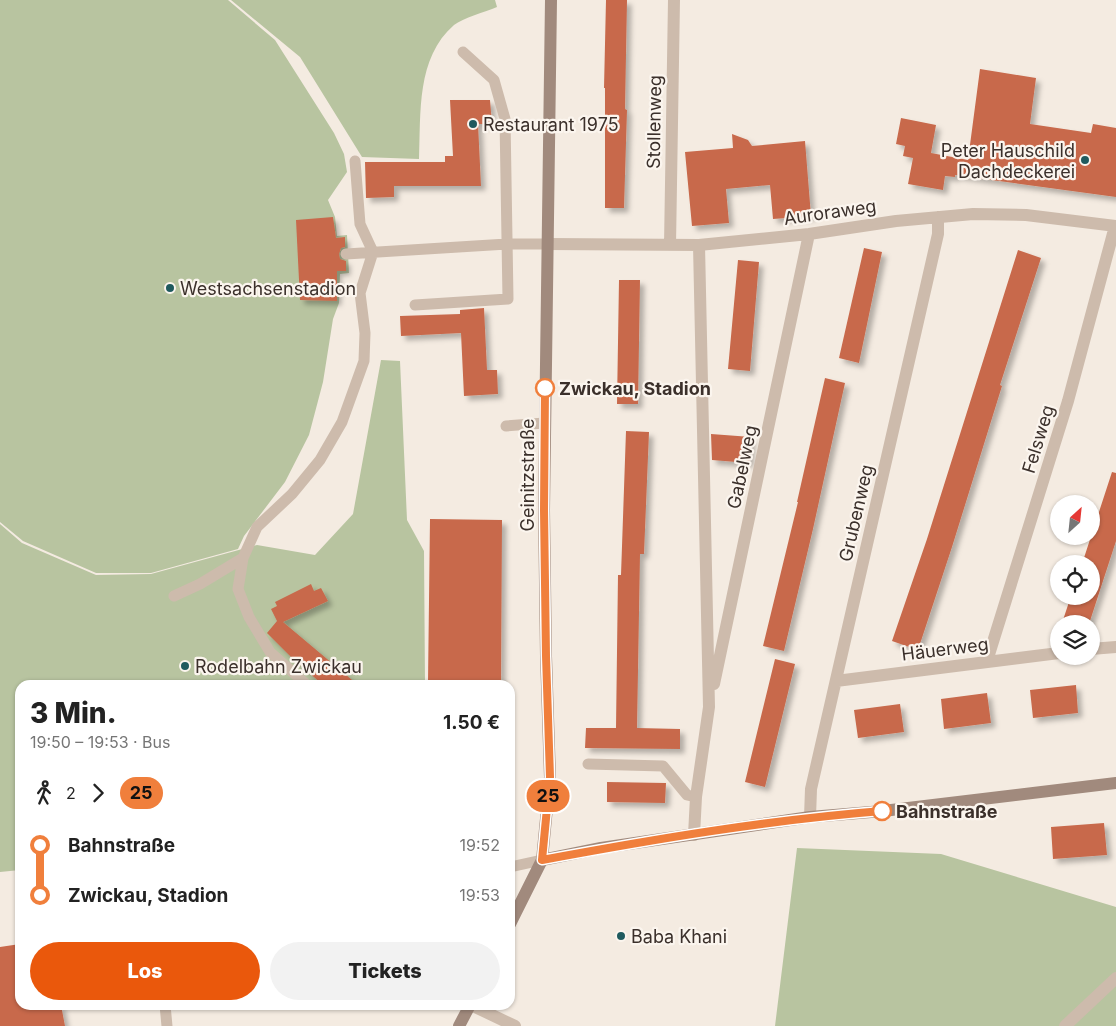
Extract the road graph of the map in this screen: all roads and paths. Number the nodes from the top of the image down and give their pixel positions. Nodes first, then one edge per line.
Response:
1 (551, 0) edge
2 (674, 0) edge
3 (463, 52) dead end
4 (355, 161) dead end
5 (938, 217) junction
6 (1116, 226) edge
7 (809, 234) junction
8 (507, 244) junction
9 (548, 244) junction
10 (670, 245) junction
11 (699, 245) junction
12 (373, 252) junction
13 (346, 254) dead end
14 (415, 305) dead end
15 (544, 423) junction
16 (506, 426) dead end
17 (242, 558) junction
18 (174, 596) dead end
19 (1116, 647) edge
20 (1100, 648) edge
21 (1050, 654) edge
22 (987, 661) junction
23 (301, 680) edge
24 (836, 681) junction
25 (709, 706) junction
26 (588, 764) dead end
27 (1116, 784) edge
28 (696, 797) junction
29 (810, 817) junction
30 (694, 835) junction
31 (542, 860) junction
32 (515, 866) edge
33 (515, 914) edge
34 (1116, 978) edge
35 (166, 1010) edge
36 (467, 1010) edge
37 (481, 1010) edge
38 (168, 1026) edge
39 (459, 1026) edge
40 (515, 1026) edge
41 (1065, 1026) edge

1 - 9 main road, Geinitzstraße
2 - 10 street, Stollenweg
3 - 8 lane
4 - 12 lane
5 - 6 street, Auroraweg
5 - 7 street, Auroraweg
5 - 24 street, Grubenweg
6 - 22 street, Felsweg
7 - 11 street, Auroraweg
7 - 25 street, Gabelweg
8 - 9 lane
8 - 12 lane
8 - 14 lane
9 - 10 street, Auroraweg
9 - 15 main road, Geinitzstraße
10 - 11 street, Auroraweg
11 - 25 street, Gabelweg
12 - 13 lane
12 - 17 lane
15 - 16 lane
15 - 31 main road, Geinitzstraße
17 - 18 lane
17 - 23 lane
19 - 20 street
21 - 22 street, Häuerweg
22 - 24 street, Häuerweg
24 - 29 street, Grubenweg
25 - 28 street, Gabelweg
26 - 28 lane
27 - 29 main road
28 - 30 street, Gabelweg
29 - 30 main road
30 - 31 main road
31 - 32 lane
31 - 33 main road
34 - 41 street
35 - 38 lane
36 - 39 main road
37 - 40 street

